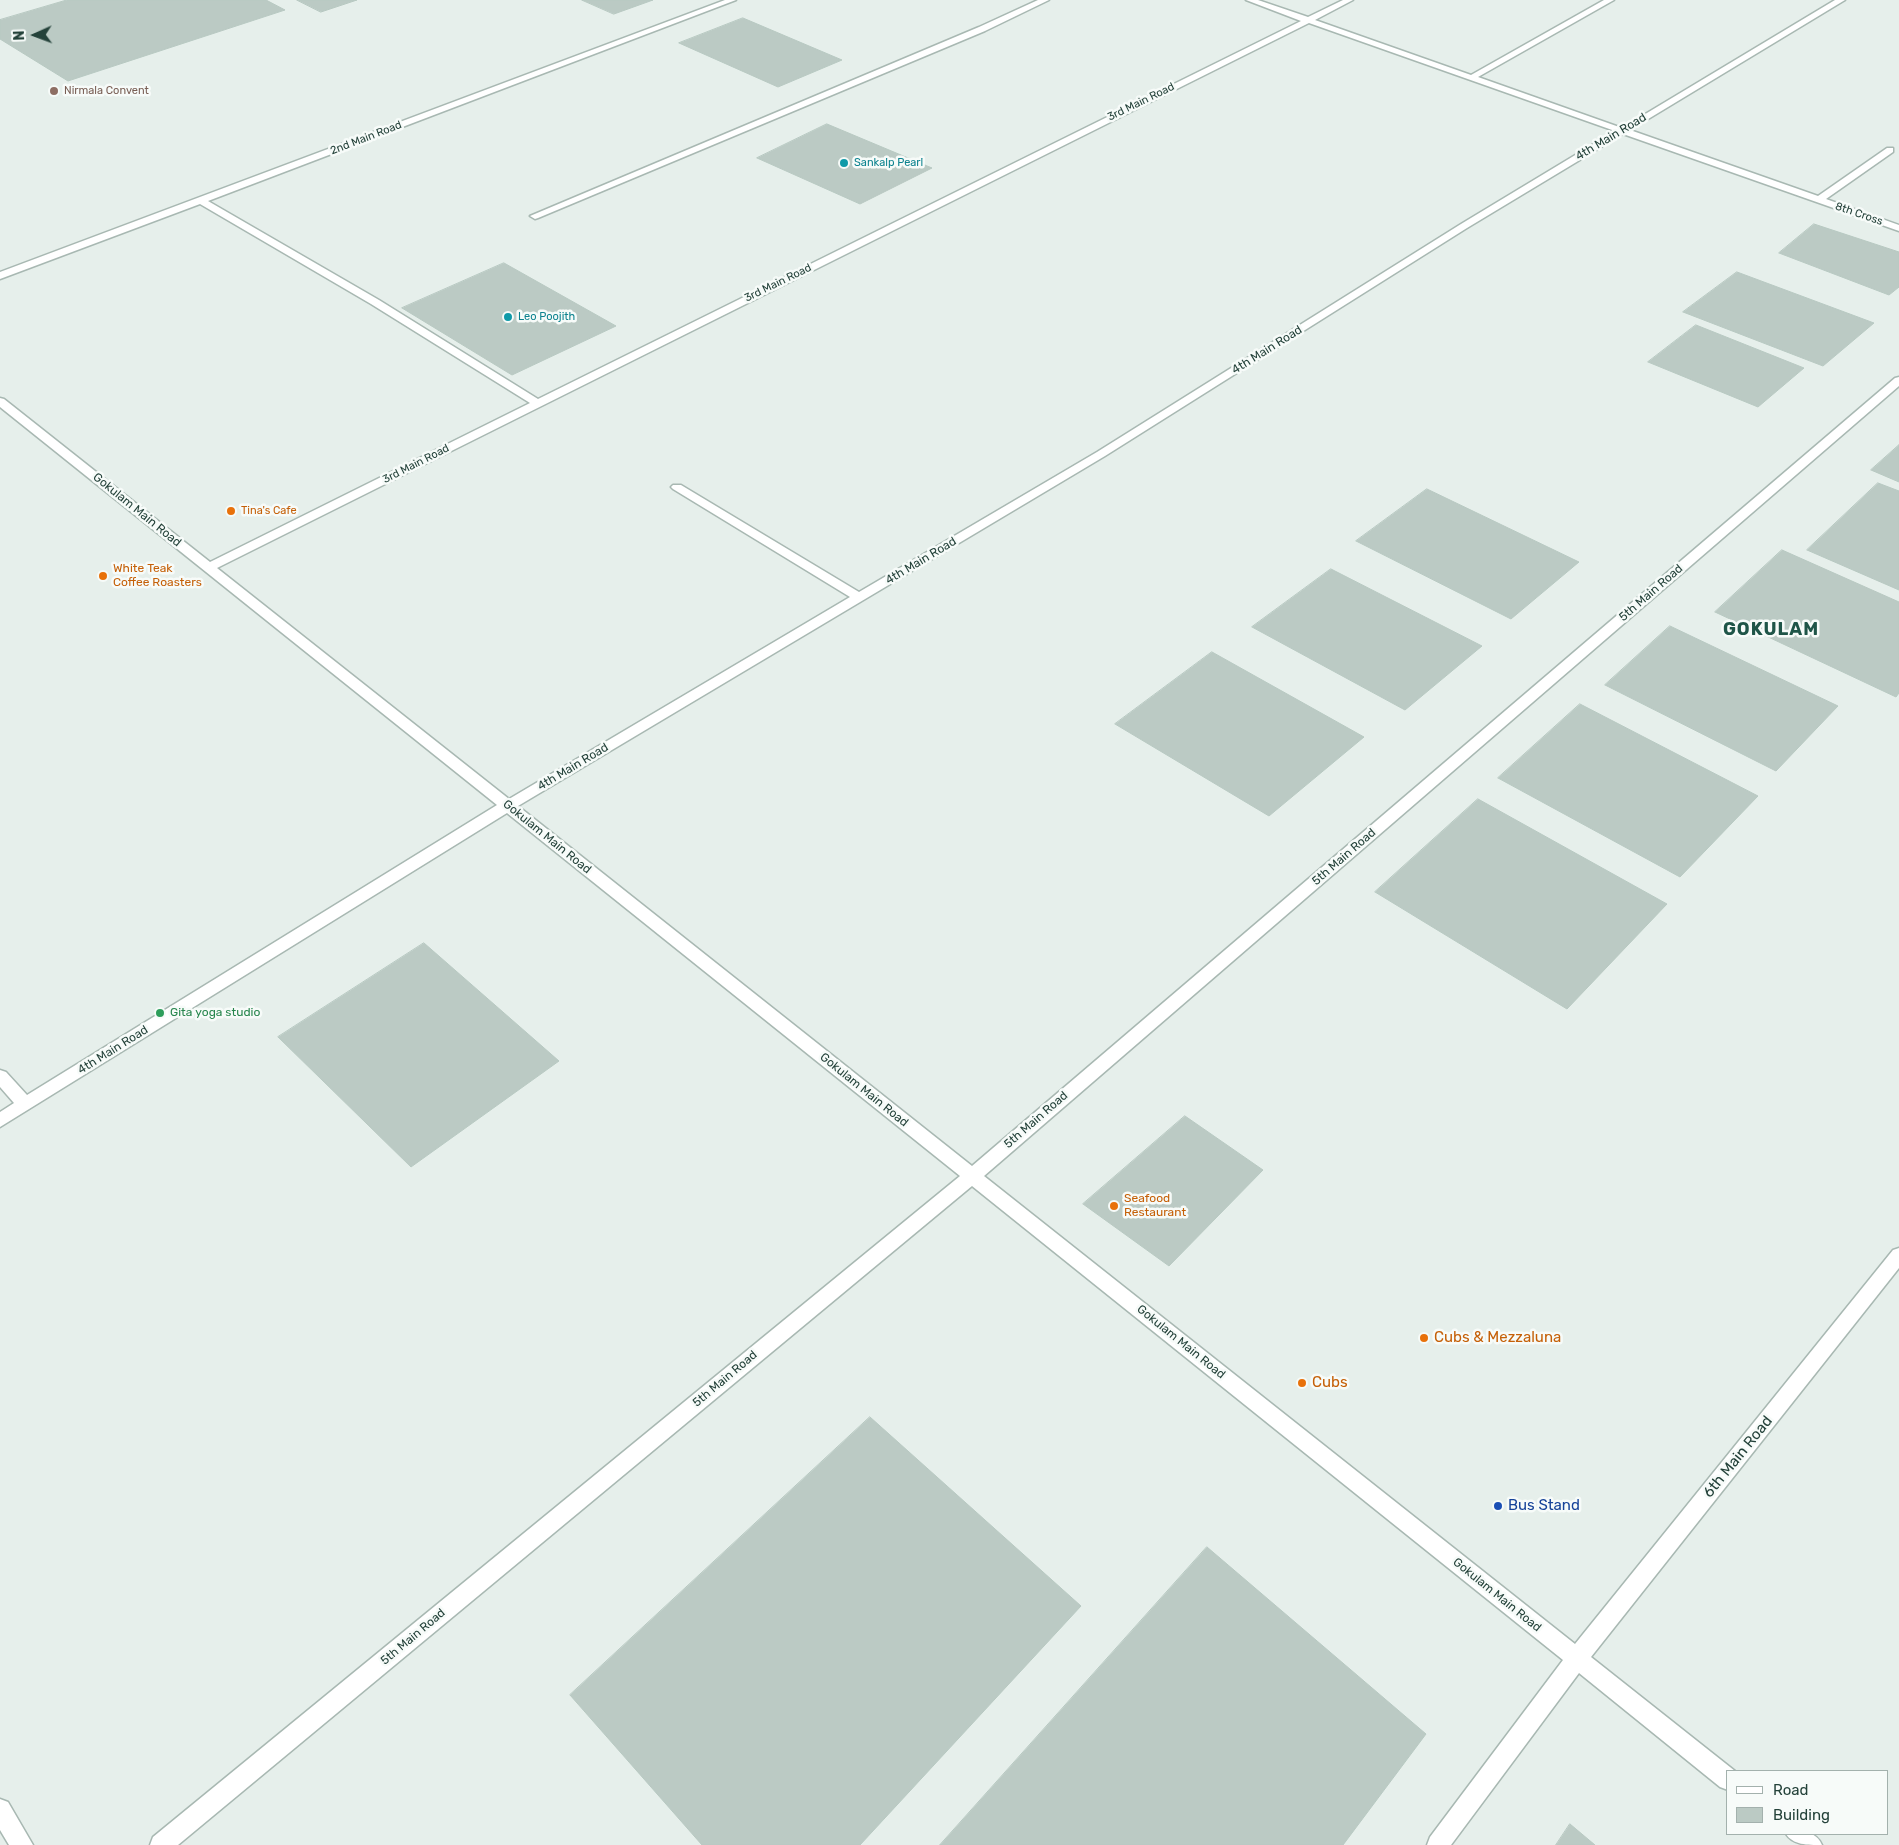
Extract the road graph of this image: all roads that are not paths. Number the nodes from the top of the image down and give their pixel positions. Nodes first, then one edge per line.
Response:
1 (732, 0) edge
2 (1046, 0) edge
3 (1250, 0) edge
4 (1349, 0) edge
5 (1610, 0) edge
6 (1841, 0) edge
7 (1305, 20) junction
8 (1471, 78) junction
9 (1622, 131) junction
10 (1890, 150) dead end
11 (200, 200) junction
12 (1820, 200) junction
13 (535, 216) dead end
14 (1899, 228) edge
15 (0, 276) edge
16 (1899, 380) edge
17 (0, 401) edge
18 (537, 403) junction
19 (677, 488) dead end
20 (209, 567) junction
21 (859, 597) junction
22 (508, 806) junction
23 (0, 1076) edge
24 (25, 1104) junction
25 (0, 1120) edge
26 (972, 1176) junction
27 (1899, 1255) edge
28 (1577, 1658) junction
29 (1726, 1776) edge
30 (0, 1810) edge
31 (1798, 1835) edge
32 (22, 1845) edge
33 (161, 1845) edge
34 (1438, 1845) edge
35 (1811, 1845) edge

1 - 11 street, 2nd Main Road
2 - 13 street
3 - 7 street, 8th Cross
4 - 7 street, 3rd Main Road
5 - 8 street
6 - 9 street, 4th Main Road
7 - 8 street, 8th Cross
7 - 18 street, 3rd Main Road
8 - 9 street, 8th Cross
9 - 12 street, 8th Cross
9 - 21 street, 4th Main Road
10 - 12 street
11 - 15 street, 2nd Main Road
11 - 18 street
12 - 14 street, 8th Cross
16 - 26 street, 5th Main Road
17 - 20 street, Gokulam Main Road
18 - 20 street, 3rd Main Road
19 - 21 street
20 - 22 street, Gokulam Main Road
21 - 22 street, 4th Main Road
22 - 24 street, 4th Main Road
22 - 26 street, Gokulam Main Road
23 - 24 street
24 - 25 street, 4th Main Road
26 - 28 street, Gokulam Main Road
26 - 33 street, 5th Main Road
27 - 28 street, 6th Main Road
28 - 29 street, Gokulam Main Road
28 - 34 street, 6th Main Road
30 - 32 street
31 - 35 street

